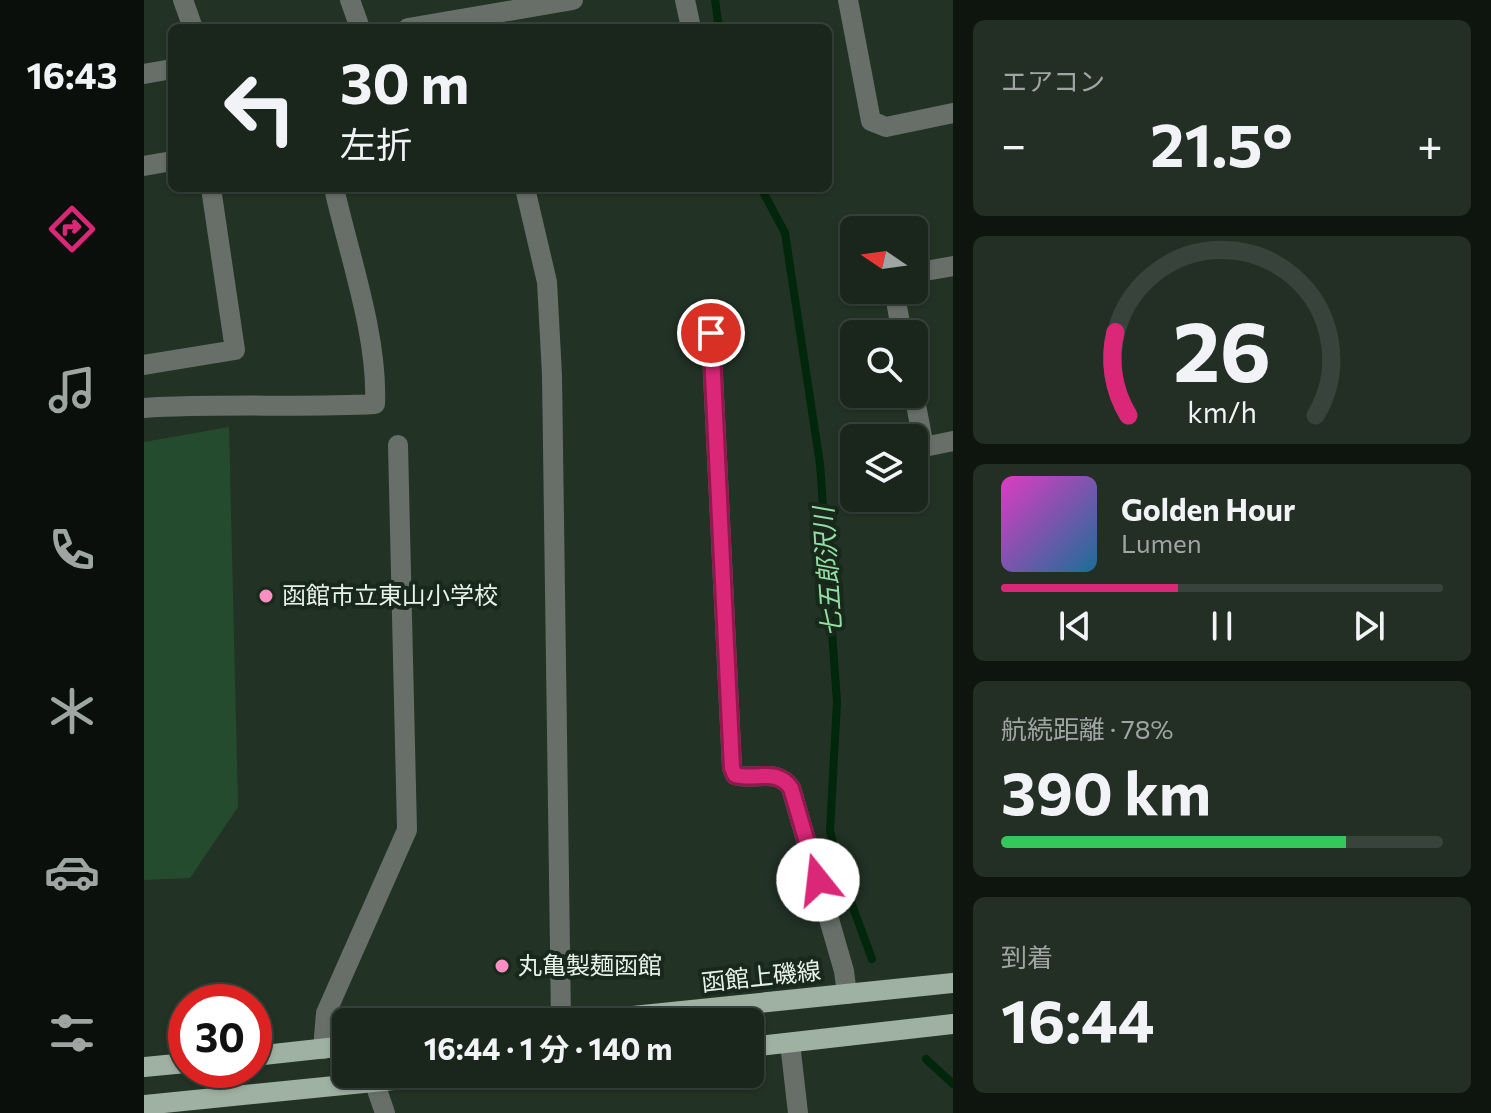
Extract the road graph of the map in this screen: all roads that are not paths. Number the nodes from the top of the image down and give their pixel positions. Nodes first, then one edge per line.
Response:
1 (183, 0) edge
2 (350, 0) edge
3 (573, 0) edge
4 (685, 0) edge
5 (848, 0) edge
6 (517, 5) edge
7 (486, 22) edge
8 (192, 24) edge
9 (359, 24) edge
10 (460, 24) edge
11 (690, 24) edge
12 (168, 70) edge
13 (144, 74) edge
14 (953, 113) edge
15 (168, 162) edge
16 (144, 166) edge
17 (212, 192) edge
18 (335, 192) edge
19 (526, 192) edge
20 (953, 266) edge
21 (928, 270) edge
22 (711, 333) dead end
23 (144, 365) edge
24 (144, 408) edge
25 (917, 408) edge
26 (953, 441) edge
27 (398, 445) dead end
28 (953, 983) edge
29 (847, 994) junction
30 (561, 1008) edge
31 (710, 1008) edge
32 (953, 1024) edge
33 (790, 1043) junction
34 (764, 1046) edge
35 (332, 1048) edge
36 (323, 1049) junction
37 (272, 1054) edge
38 (168, 1065) edge
39 (144, 1067) edge
40 (332, 1085) edge
41 (376, 1088) edge
42 (144, 1105) edge
43 (385, 1113) edge
44 (798, 1113) edge

1 - 8 street
2 - 9 street
3 - 6 street
4 - 11 street
5 - 14 street
6 - 7 street
7 - 10 street
12 - 13 street
15 - 16 street
17 - 23 street
18 - 24 street
19 - 30 street
20 - 21 street
22 - 29 street
25 - 26 street
27 - 36 street
28 - 29 main road, 函館上磯線
29 - 31 main road, 函館上磯線
32 - 33 main road
33 - 34 main road
33 - 44 street
35 - 36 main road
36 - 37 main road
38 - 39 main road
40 - 42 main road
41 - 43 street

